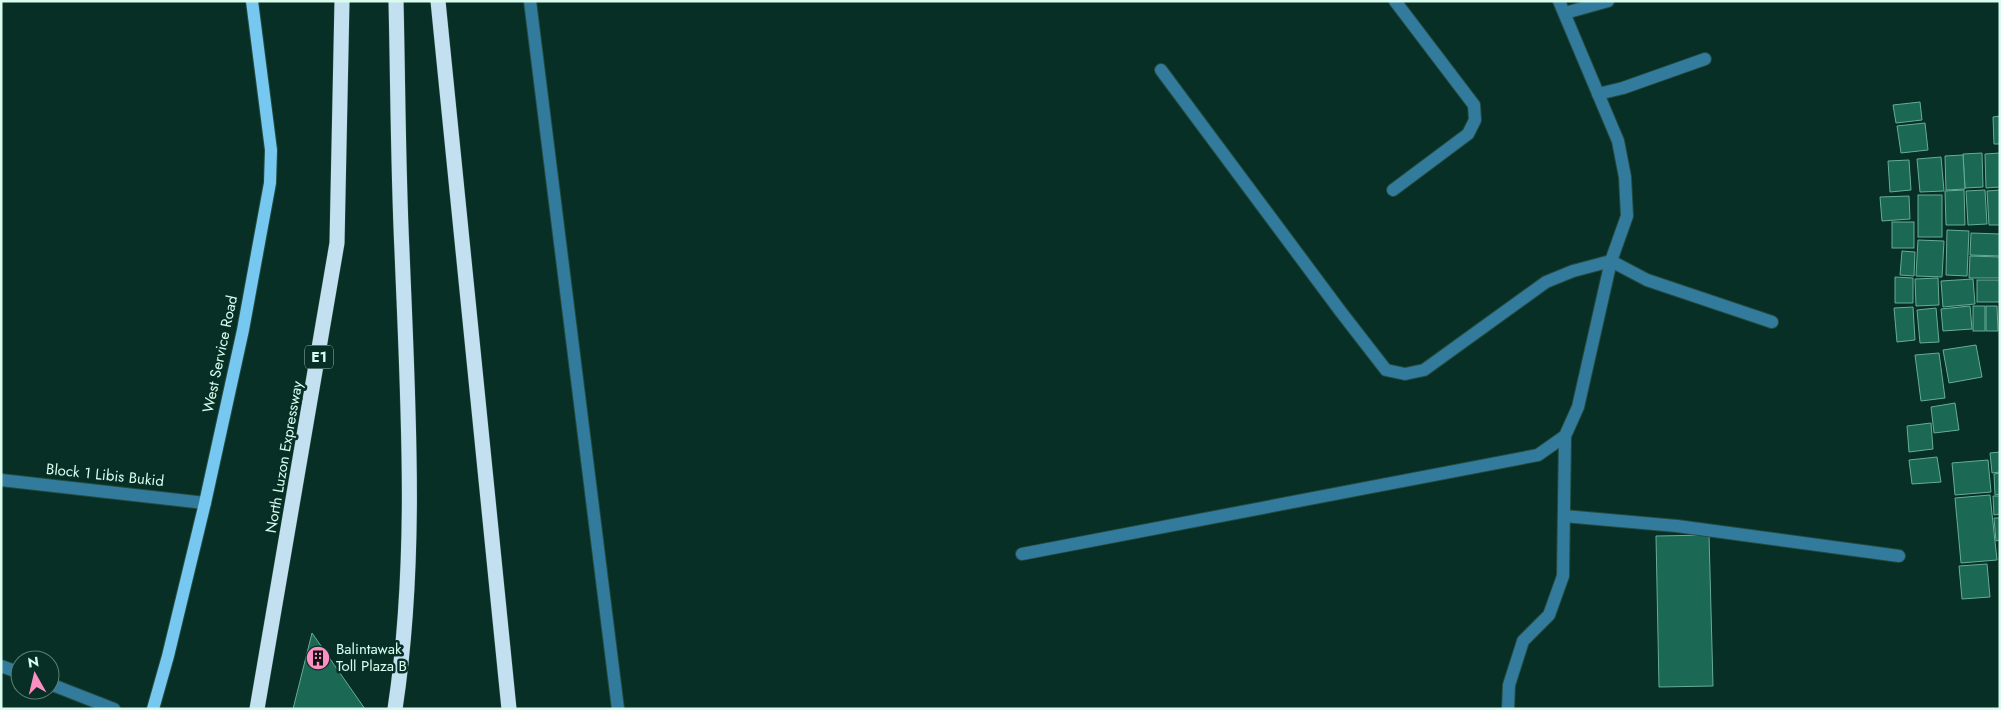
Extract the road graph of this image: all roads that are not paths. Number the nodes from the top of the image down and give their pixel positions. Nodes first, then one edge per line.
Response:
1 (252, 1) edge
2 (342, 1) edge
3 (396, 1) edge
4 (438, 1) edge
5 (530, 1) edge
6 (1395, 1) edge
7 (1608, 1) edge
8 (1562, 7) edge
9 (1705, 59) dead end
10 (1161, 70) dead end
11 (1598, 94) junction
12 (1393, 190) dead end
13 (1611, 261) junction
14 (1772, 322) dead end
15 (1565, 436) junction
16 (1, 480) edge
17 (206, 502) junction
18 (1564, 516) junction
19 (1022, 554) dead end
20 (1899, 556) dead end
21 (60, 688) edge
22 (114, 709) edge
23 (153, 709) edge
24 (257, 709) edge
25 (395, 709) edge
26 (509, 709) edge
27 (618, 709) edge
28 (1508, 709) edge

1 - 17 main road, West Service Road
2 - 24 highway, North Luzon Expressway / E1
3 - 25 highway
4 - 26 highway
5 - 27 lane
6 - 12 lane
7 - 8 lane
8 - 11 lane
9 - 11 lane
10 - 13 lane
11 - 13 lane
13 - 14 lane
13 - 15 lane
15 - 18 lane
15 - 19 lane
16 - 17 lane, Block 1 Libis Bukid
17 - 23 main road, West Service Road
18 - 20 lane
18 - 28 lane
21 - 22 lane

